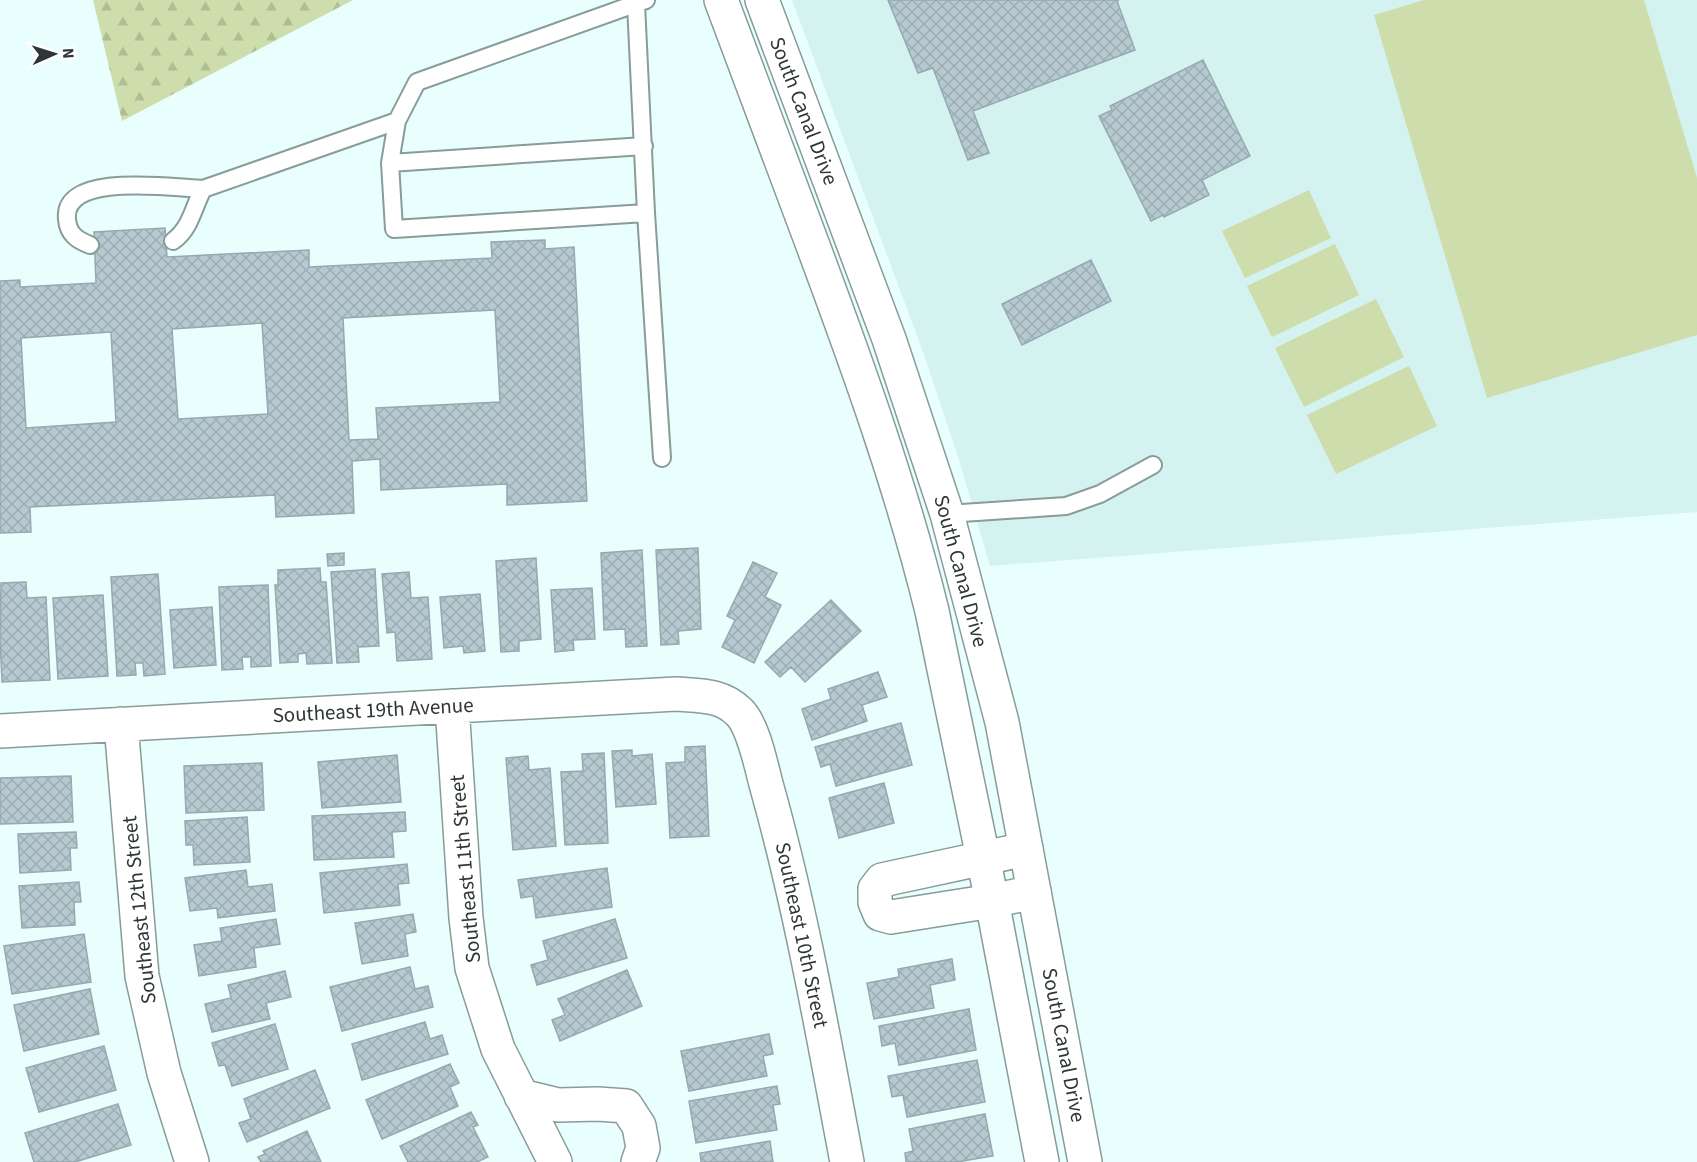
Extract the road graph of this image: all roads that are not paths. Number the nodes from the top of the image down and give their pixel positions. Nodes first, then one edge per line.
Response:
1 (721, 0) edge
2 (762, 0) edge
3 (641, 2) edge
4 (398, 121) junction
5 (644, 146) junction
6 (390, 164) junction
7 (203, 189) junction
8 (646, 213) junction
9 (173, 241) dead end
10 (90, 245) dead end
11 (663, 458) dead end
12 (1153, 465) dead end
13 (947, 514) junction
14 (452, 706) junction
15 (741, 713) joint
16 (121, 724) junction
17 (0, 731) edge
18 (1026, 849) junction
19 (982, 858) junction
20 (1034, 892) junction
21 (992, 901) junction
22 (521, 1096) junction
23 (192, 1162) edge
24 (555, 1162) edge
25 (638, 1162) edge
26 (847, 1162) edge
27 (1042, 1162) edge
28 (1085, 1162) edge

1 - 19 street, South Canal Drive
2 - 13 street, South Canal Drive
3 - 4 lane
3 - 5 lane
4 - 6 lane
4 - 7 lane
5 - 6 lane
5 - 8 lane
6 - 8 lane
7 - 9 lane
7 - 10 lane
8 - 11 lane
12 - 13 lane
13 - 18 street, South Canal Drive
14 - 15 street, Southeast 19th Avenue
14 - 16 street, Southeast 19th Avenue
14 - 22 street, Southeast 11th Street
15 - 26 street, Southeast 10th Street
16 - 17 street, Southeast 19th Avenue
16 - 23 street, Southeast 12th Street
18 - 19 street
18 - 20 street, South Canal Drive
19 - 21 street, South Canal Drive
19 - 21 street
20 - 21 street
20 - 28 street, South Canal Drive
21 - 27 street, South Canal Drive
22 - 24 street, Southeast 11th Street
22 - 25 street

